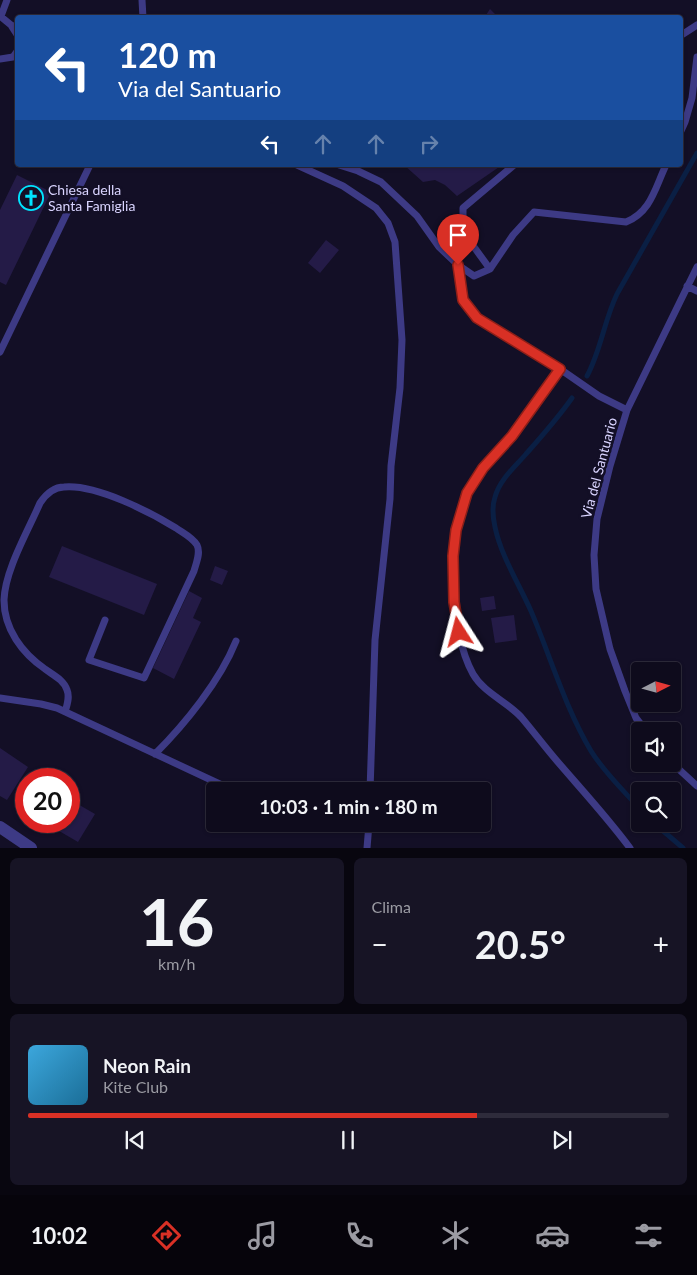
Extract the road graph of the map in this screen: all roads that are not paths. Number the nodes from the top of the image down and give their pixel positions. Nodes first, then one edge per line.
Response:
1 (7, 0) edge
2 (142, 0) edge
3 (142, 15) edge
4 (1, 16) edge
5 (697, 25) edge
6 (14, 26) edge
7 (683, 34) edge
8 (15, 54) edge
9 (697, 57) edge
10 (0, 59) edge
11 (683, 120) edge
12 (89, 167) edge
13 (301, 167) edge
14 (345, 167) edge
15 (512, 167) edge
16 (665, 167) edge
17 (458, 265) junction
18 (697, 267) edge
19 (490, 269) junction
20 (687, 286) junction
21 (697, 291) edge
22 (0, 352) edge
23 (560, 369) junction
24 (627, 410) junction
25 (105, 620) dead end
26 (236, 641) dead end
27 (0, 698) edge
28 (65, 712) junction
29 (639, 722) edge
30 (155, 754) junction
31 (681, 771) edge
32 (215, 782) edge
33 (370, 782) edge
34 (697, 786) edge
35 (0, 827) edge
36 (368, 832) edge
37 (31, 848) edge
38 (367, 848) edge
39 (630, 848) edge

1 - 4 lane
2 - 3 lane
4 - 6 lane
5 - 7 lane
8 - 10 lane
9 - 11 lane
12 - 22 lane
13 - 33 lane
14 - 17 lane
15 - 19 lane
16 - 19 lane
17 - 19 lane
17 - 23 lane, Via del Santuario
18 - 20 lane, Via del Santuario
20 - 21 lane
20 - 24 lane, Via del Santuario
23 - 24 lane, Via del Santuario
23 - 39 lane
24 - 29 lane, Via del Santuario
25 - 28 lane
26 - 30 lane
27 - 28 lane
28 - 30 lane
30 - 32 lane
31 - 34 lane
35 - 37 street
36 - 38 lane

